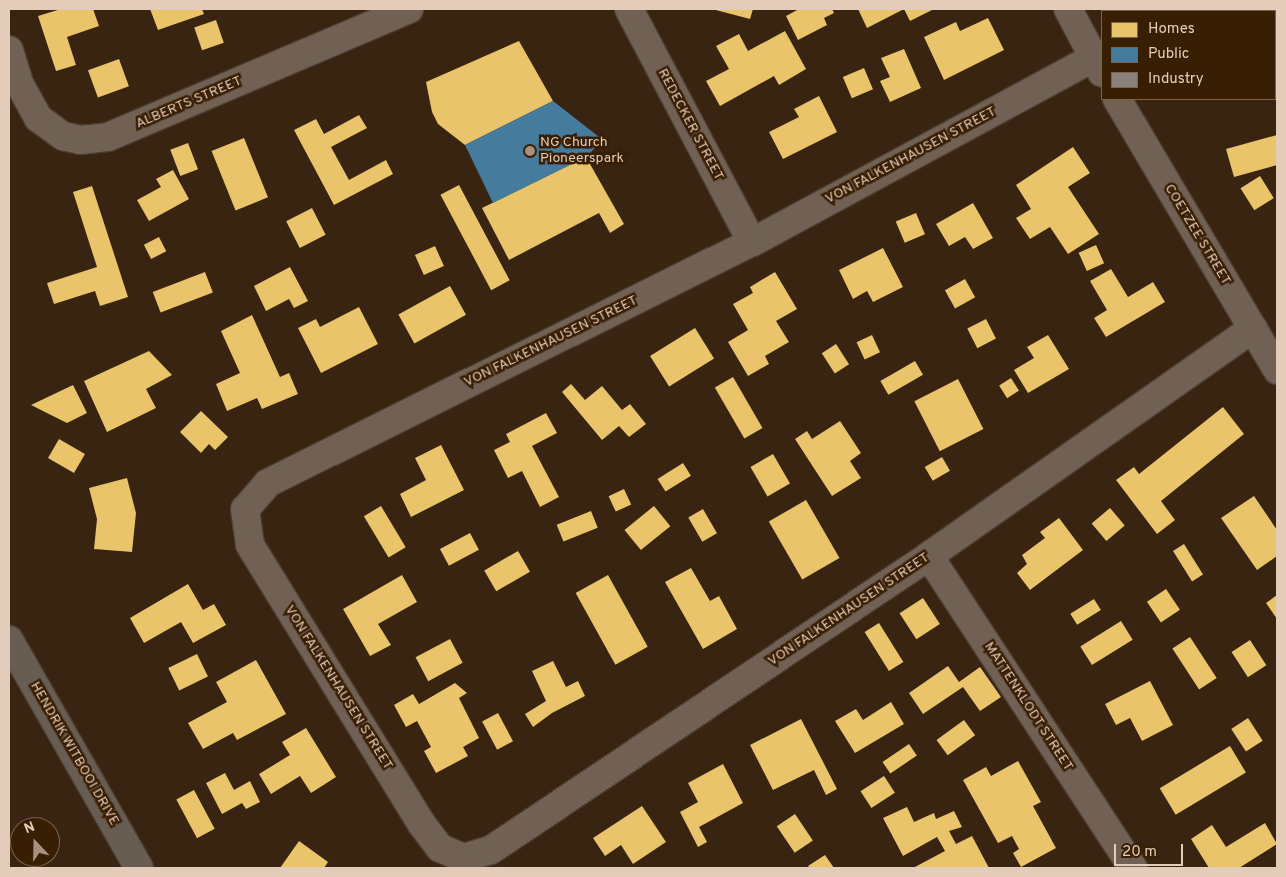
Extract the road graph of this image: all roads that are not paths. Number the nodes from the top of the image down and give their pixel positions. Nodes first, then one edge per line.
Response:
1 (409, 9) edge
2 (629, 9) edge
3 (1068, 9) edge
4 (9, 50) edge
5 (1098, 65) edge
6 (1118, 100) edge
7 (752, 242) junction
8 (1253, 328) junction
9 (1277, 370) edge
10 (930, 556) junction
11 (9, 640) edge
12 (1124, 865) edge
13 (139, 868) edge

1 - 4 street, ALBERTS STREET
2 - 7 street, REDECKER STREET
3 - 5 street
5 - 7 street, VON FALKENHAUSEN STREET
6 - 8 street, COETZEE STREET
7 - 10 street, VON FALKENHAUSEN STREET
8 - 9 street, COETZEE STREET
8 - 10 street, VON FALKENHAUSEN STREET
10 - 12 street, MATTENKLODT STREET
11 - 13 main road, HENDRIK WITBOOI DRIVE

